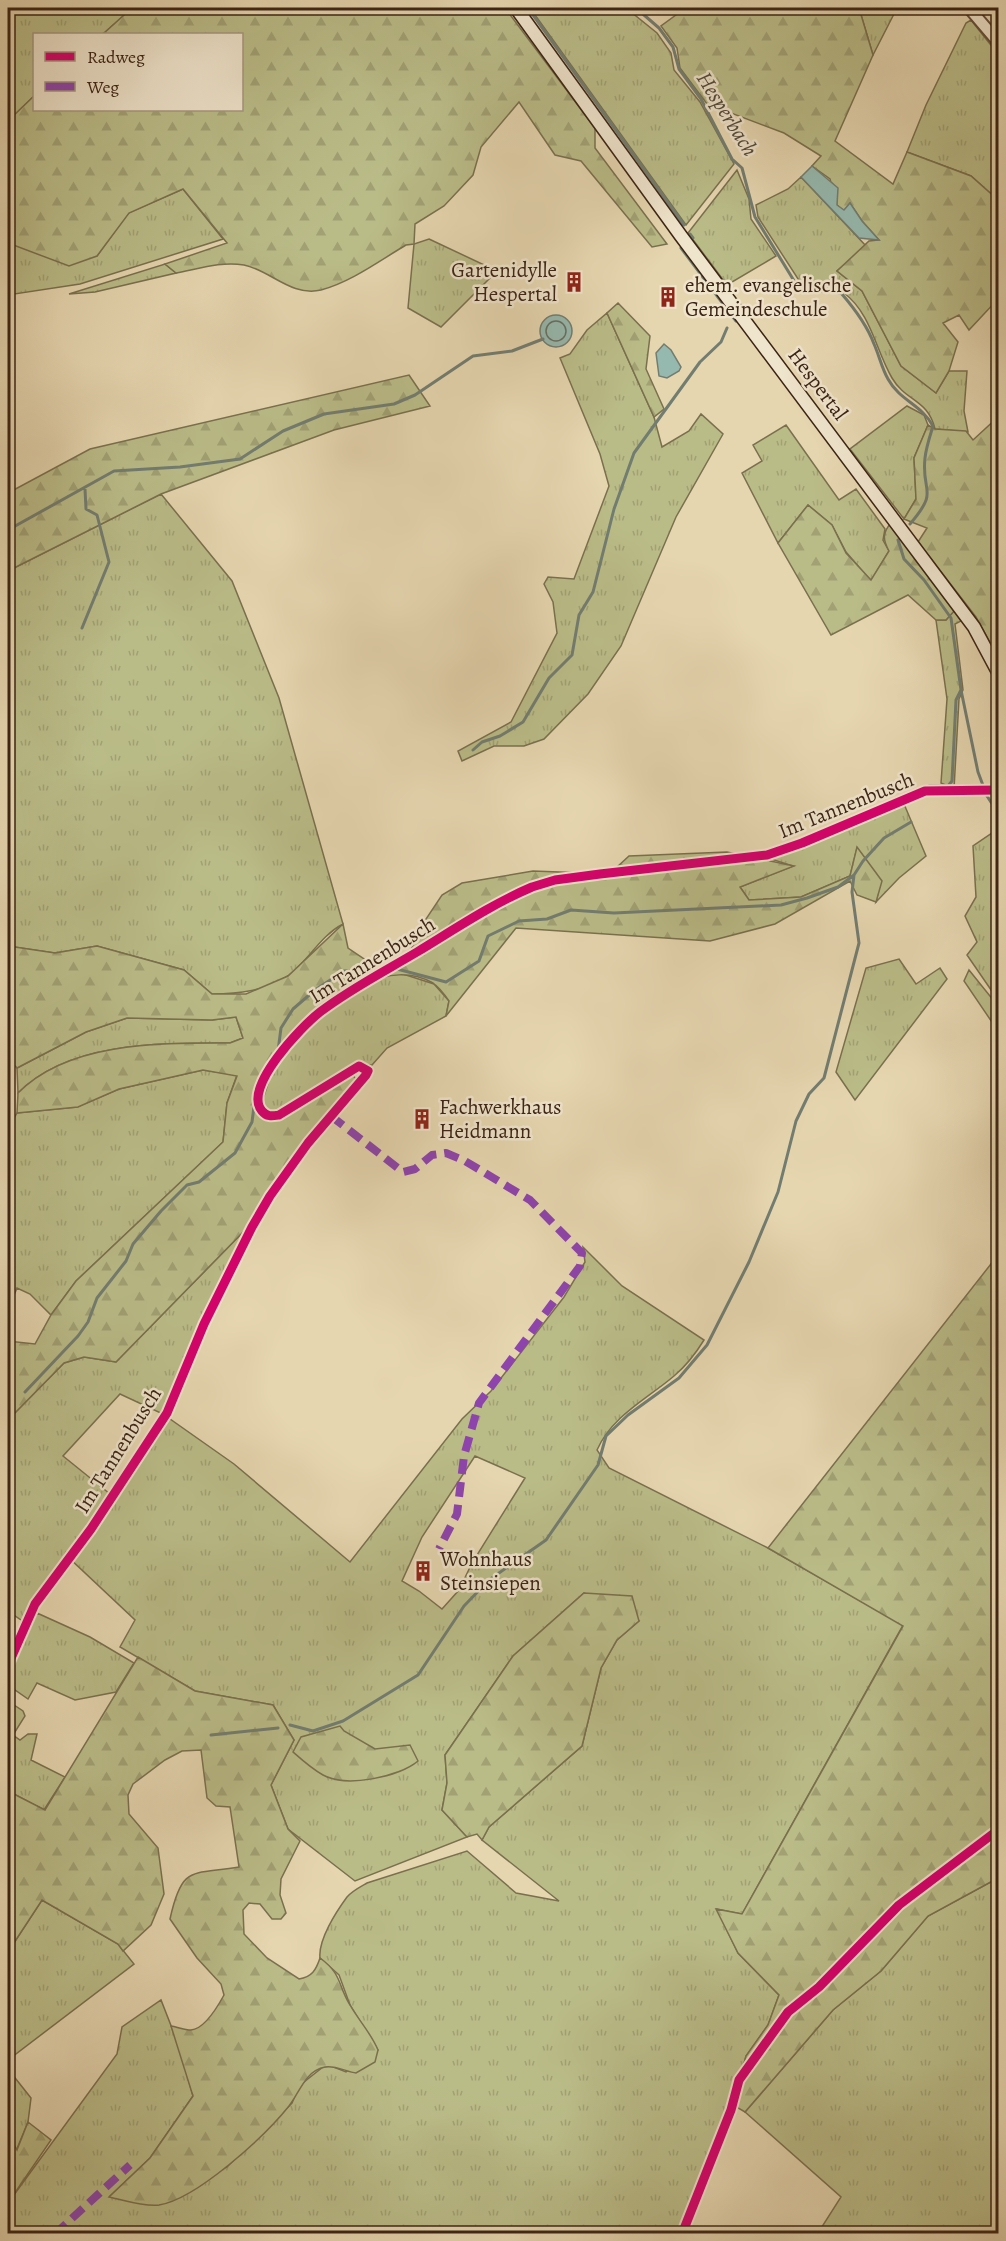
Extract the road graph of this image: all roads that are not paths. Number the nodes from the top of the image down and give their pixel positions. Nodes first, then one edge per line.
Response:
1 (516, 8) edge
2 (969, 8) edge
3 (999, 42) edge
4 (999, 672) edge
5 (995, 791) edge
6 (8, 1665) edge
7 (999, 1830) edge
8 (682, 2234) edge

1 - 4 main road, Hespertal
2 - 3 street
5 - 6 street, Im Tannenbusch
7 - 8 street

